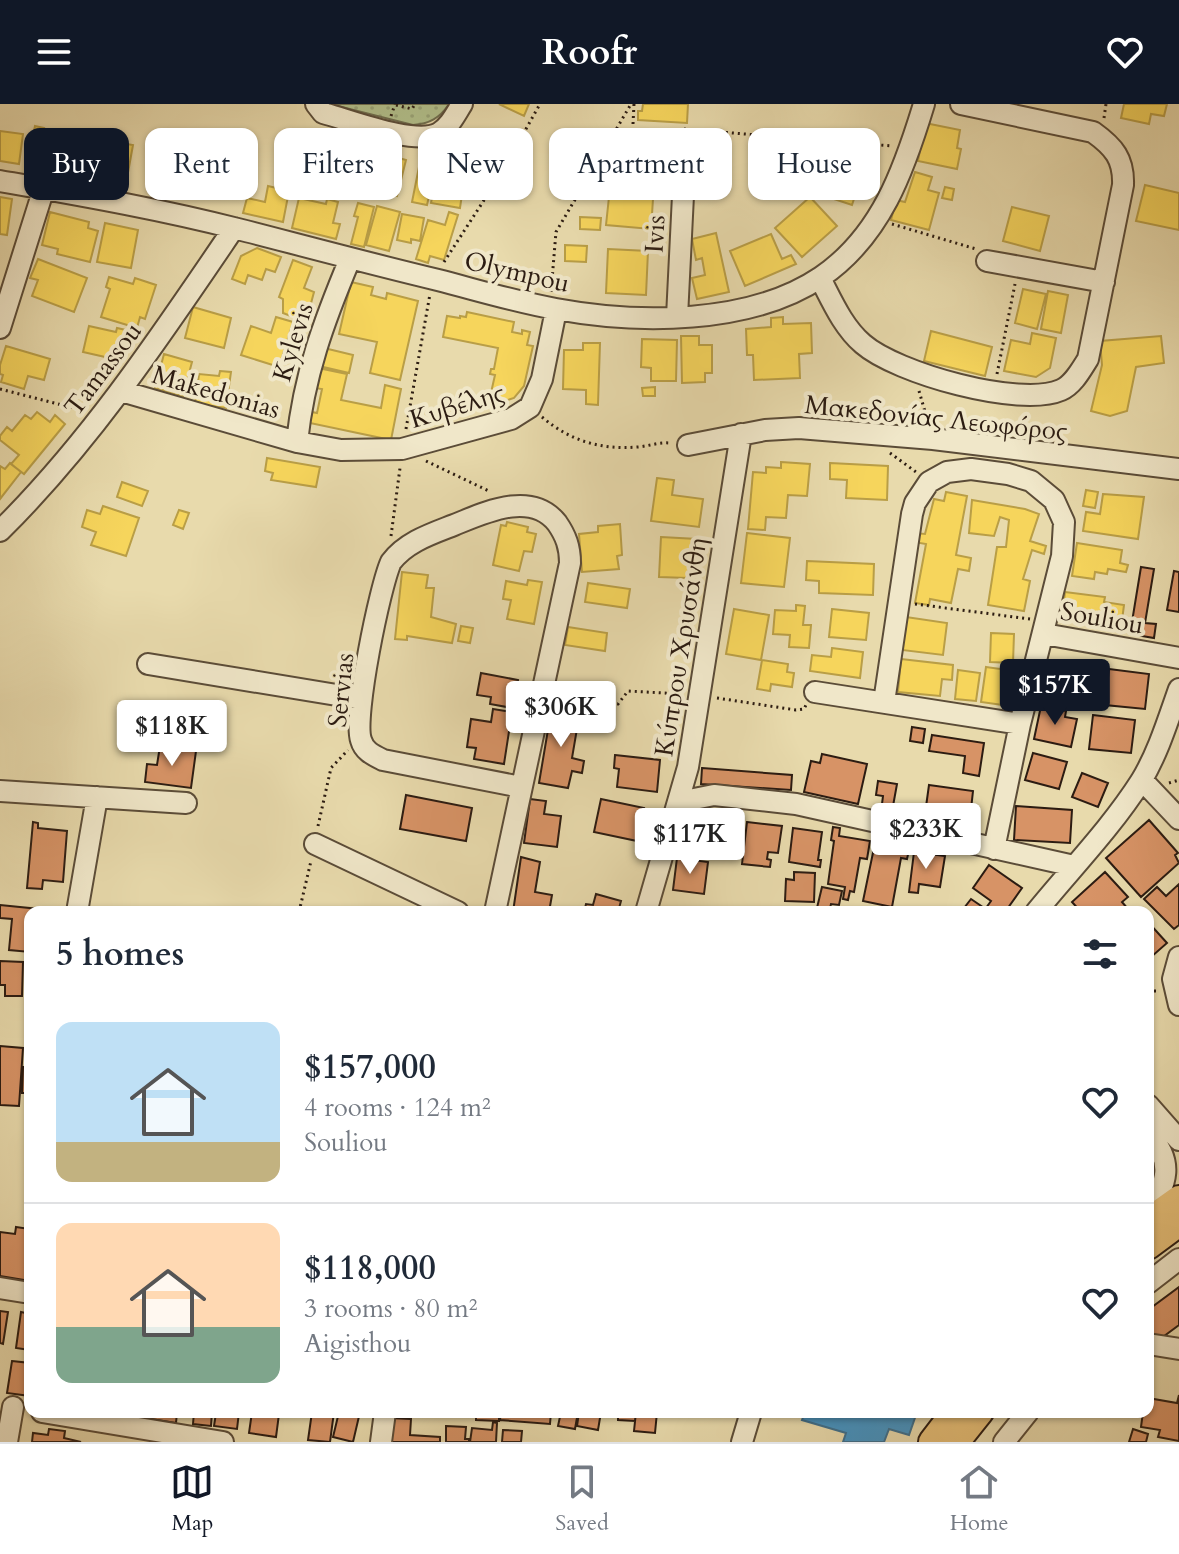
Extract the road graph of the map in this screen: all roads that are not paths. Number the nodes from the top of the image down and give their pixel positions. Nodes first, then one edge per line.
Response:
1 (316, 104) edge
2 (462, 104) edge
3 (924, 104) edge
4 (961, 104) edge
5 (0, 181) edge
6 (24, 185) edge
7 (40, 200) edge
8 (101, 200) edge
9 (683, 200) edge
10 (234, 228) junction
11 (350, 259) junction
12 (987, 261) road end
13 (820, 278) junction
14 (1104, 282) junction
15 (556, 310) junction
16 (677, 317) junction
17 (0, 328) edge
18 (121, 391) junction
19 (741, 434) junction
20 (297, 442) junction
21 (688, 445) road end
22 (1179, 469) edge
23 (0, 531) edge
24 (1045, 627) junction
25 (1179, 658) edge
26 (148, 664) dead end
27 (1179, 689) edge
28 (815, 692) dead end
29 (361, 699) junction
30 (884, 702) junction
31 (1020, 724) junction
32 (1142, 780) junction
33 (521, 787) junction
34 (0, 791) edge
35 (97, 797) junction
36 (679, 802) junction
37 (186, 803) dead end
38 (1179, 819) edge
39 (315, 844) road end
40 (994, 849) junction
41 (1074, 866) junction
42 (78, 906) edge
43 (445, 906) edge
44 (496, 906) edge
45 (648, 906) edge
46 (1041, 906) edge
47 (1179, 957) edge
48 (1179, 1005) edge
49 (1154, 1112) edge
50 (1154, 1140) edge
51 (1179, 1140) edge
52 (1179, 1199) edge
53 (1154, 1204) edge
54 (1154, 1217) edge
55 (1179, 1223) edge
56 (1154, 1242) edge
57 (1179, 1259) edge
58 (1154, 1278) edge
59 (0, 1288) edge
60 (24, 1292) edge
61 (1154, 1345) edge
62 (1179, 1349) edge
63 (14, 1407) edge
64 (74, 1418) edge
65 (384, 1418) edge
66 (749, 1418) edge
67 (950, 1418) edge
68 (975, 1418) edge
69 (1023, 1418) edge
70 (186, 1439) edge
71 (7, 1442) edge
72 (223, 1442) edge
73 (381, 1442) edge
74 (742, 1442) edge
75 (932, 1442) edge
76 (956, 1442) edge
77 (1004, 1442) edge

1 - 2 street
3 - 13 street, Olympou
4 - 14 street
5 - 6 street, Olympou
7 - 17 street
8 - 10 street, Olympou
9 - 16 street, Ivis
10 - 11 street, Olympou
10 - 18 street, Tamassou
11 - 15 street, Olympou
11 - 20 street, Kylevis
12 - 14 street
13 - 14 street
13 - 16 street, Olympou
15 - 16 street, Olympou
15 - 20 street, Κυβέλης
18 - 20 street, Makedonias
18 - 23 street, Tamassou
19 - 21 street, Μακεδονίας Λεωφόρος
19 - 22 street, Μακεδονίας Λεωφόρος
19 - 36 street, Κύπρου Χρυσάνθη
24 - 25 street, Souliou
24 - 30 street
24 - 31 street, Souliou
26 - 29 street
27 - 32 street
28 - 30 street
29 - 33 street, Servias
29 - 33 street, Servias
30 - 31 street
31 - 40 street, Souliou
32 - 38 street
32 - 41 street
33 - 44 street
34 - 35 street
35 - 37 street
35 - 42 street
36 - 40 street
36 - 45 street, Κύπρου Χρυσάνθη
39 - 43 street
40 - 41 street
41 - 46 street
47 - 48 street
49 - 51 street
50 - 53 street
52 - 54 main road
55 - 56 main road
57 - 58 street
59 - 60 street
61 - 62 street
63 - 71 street
64 - 70 street
65 - 73 street
66 - 74 street
67 - 75 main road
68 - 76 main road
69 - 77 street
70 - 72 street

